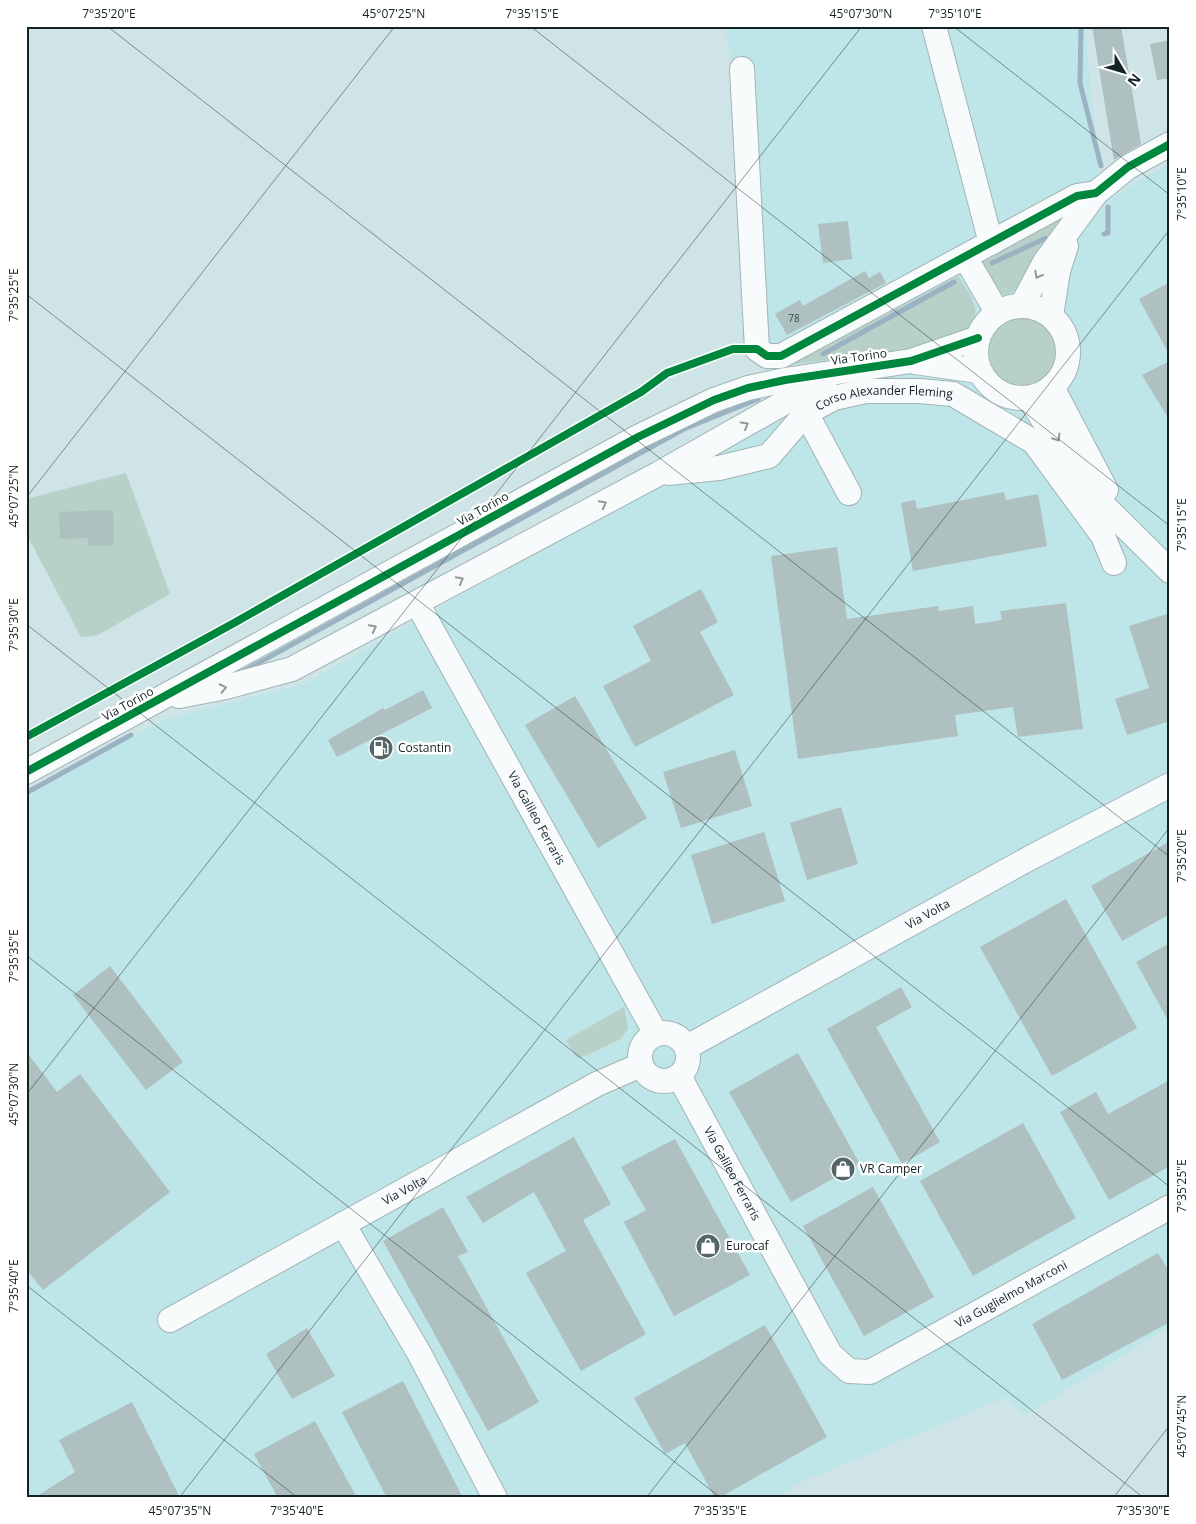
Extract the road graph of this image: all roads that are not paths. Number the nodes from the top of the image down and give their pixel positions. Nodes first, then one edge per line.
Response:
1 (934, 26) edge
2 (742, 69) dead end
3 (1170, 144) edge
4 (1096, 193) junction
5 (1076, 221) junction
6 (991, 243) junction
7 (965, 256) junction
8 (1022, 305) junction
9 (997, 312) junction
10 (1051, 316) junction
11 (978, 338) junction
12 (911, 361) junction
13 (839, 371) junction
14 (979, 371) junction
15 (1052, 387) junction
16 (1029, 398) junction
17 (806, 413) junction
18 (658, 474) junction
19 (848, 494) dead end
20 (1121, 523) junction
21 (1114, 563) dead end
22 (1170, 571) edge
23 (416, 603) junction
24 (158, 700) junction
25 (26, 772) edge
26 (1170, 785) edge
27 (656, 1034) junction
28 (687, 1048) junction
29 (641, 1065) junction
30 (679, 1076) junction
31 (1170, 1207) edge
32 (343, 1224) junction
33 (170, 1320) dead end
34 (849, 1371) joint
35 (495, 1498) edge

1 - 6 street
2 - 7 street
3 - 4 street
4 - 5 street
4 - 6 street
5 -> 8 street
5 - 10 street
6 - 7 street
7 - 9 street
8 - 9 street
8 - 10 street
9 - 11 street
10 - 15 street
11 - 12 street, Via Torino
11 - 14 street
12 - 13 street, Via Torino
12 - 14 street, Via Torino
18 -> 13 street
13 - 24 street, Via Torino
14 - 16 street
15 - 16 street
15 - 20 street
16 -> 20 street
17 - 18 street, Corso Alexander Fleming
17 - 19 street
17 - 21 street, Corso Alexander Fleming
23 -> 18 street
20 - 22 street
24 -> 23 street
23 - 27 street, Via Galileo Ferraris
24 - 25 street, Via Torino
26 - 28 street, Via Volta
27 - 28 street
27 - 29 street
28 - 30 street
29 - 30 street
29 - 32 street, Via Volta
30 - 34 street, Via Galileo Ferraris
31 - 34 street, Via Guglielmo Marconi
32 - 33 street, Via Volta
32 - 35 street

